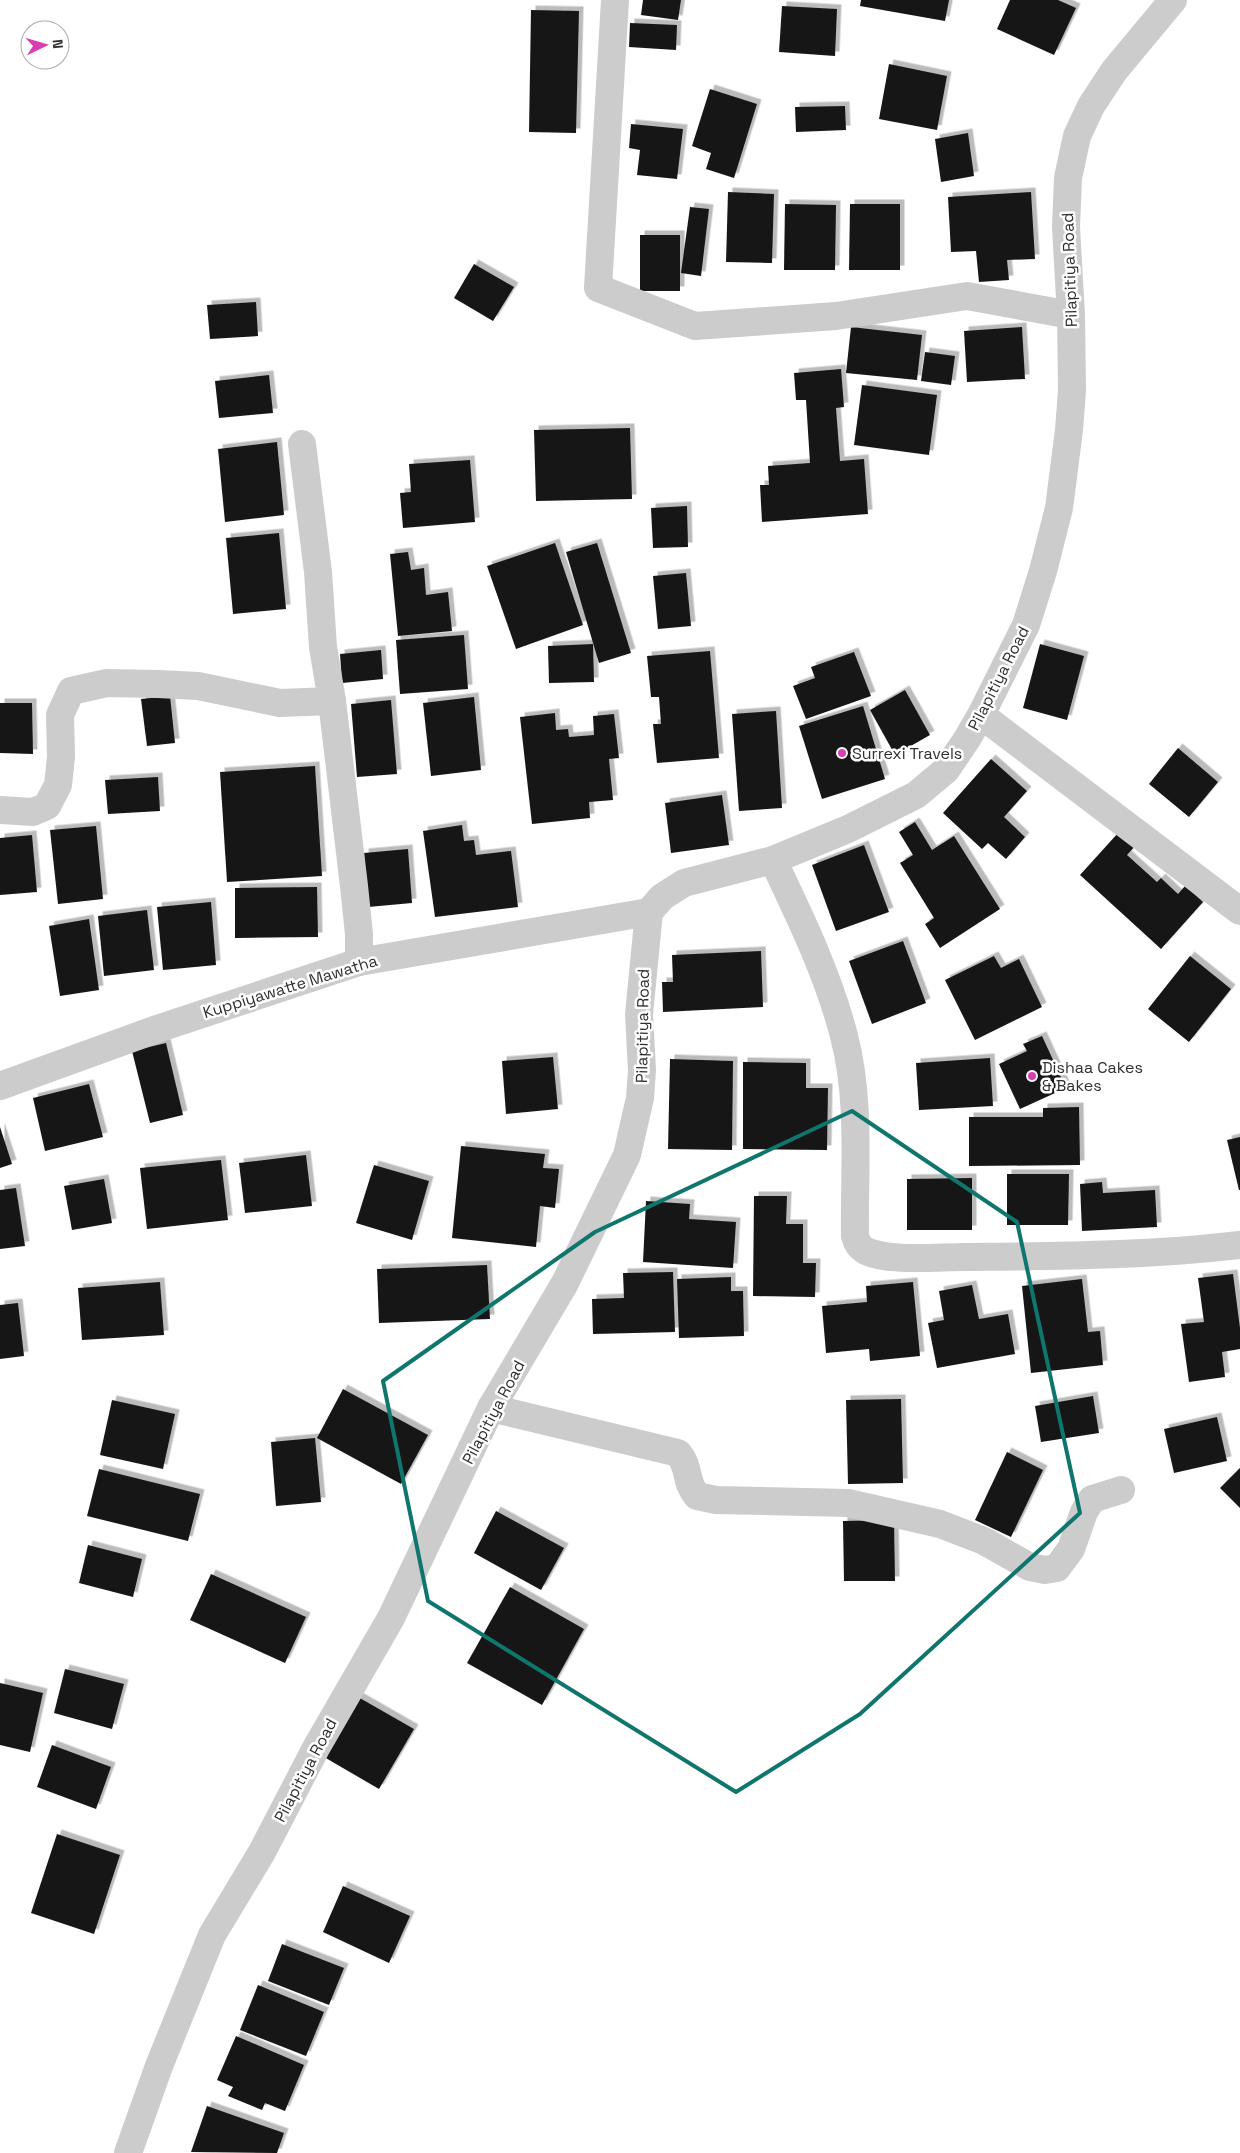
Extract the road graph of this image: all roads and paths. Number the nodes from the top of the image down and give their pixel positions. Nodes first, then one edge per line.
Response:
1 (615, 0) edge
2 (1173, 0) edge
3 (1071, 315) junction
4 (302, 444) dead end
5 (332, 701) junction
6 (981, 715) junction
7 (0, 810) edge
8 (773, 860) junction
9 (1240, 911) edge
10 (649, 912) junction
11 (358, 962) junction
12 (0, 1086) edge
13 (1240, 1245) edge
14 (491, 1408) junction
15 (1121, 1490) dead end
16 (128, 2153) edge

1 - 3 street
2 - 3 street, Pilapitiya Road
3 - 6 street, Pilapitiya Road
4 - 5 street
5 - 7 street
5 - 11 street
6 - 8 street, Pilapitiya Road
6 - 9 street
8 - 10 street, Pilapitiya Road
8 - 13 street
10 - 11 street, Kuppiyawatte Mawatha
10 - 14 street, Pilapitiya Road
11 - 12 street, Kuppiyawatte Mawatha
14 - 15 street
14 - 16 street, Pilapitiya Road

